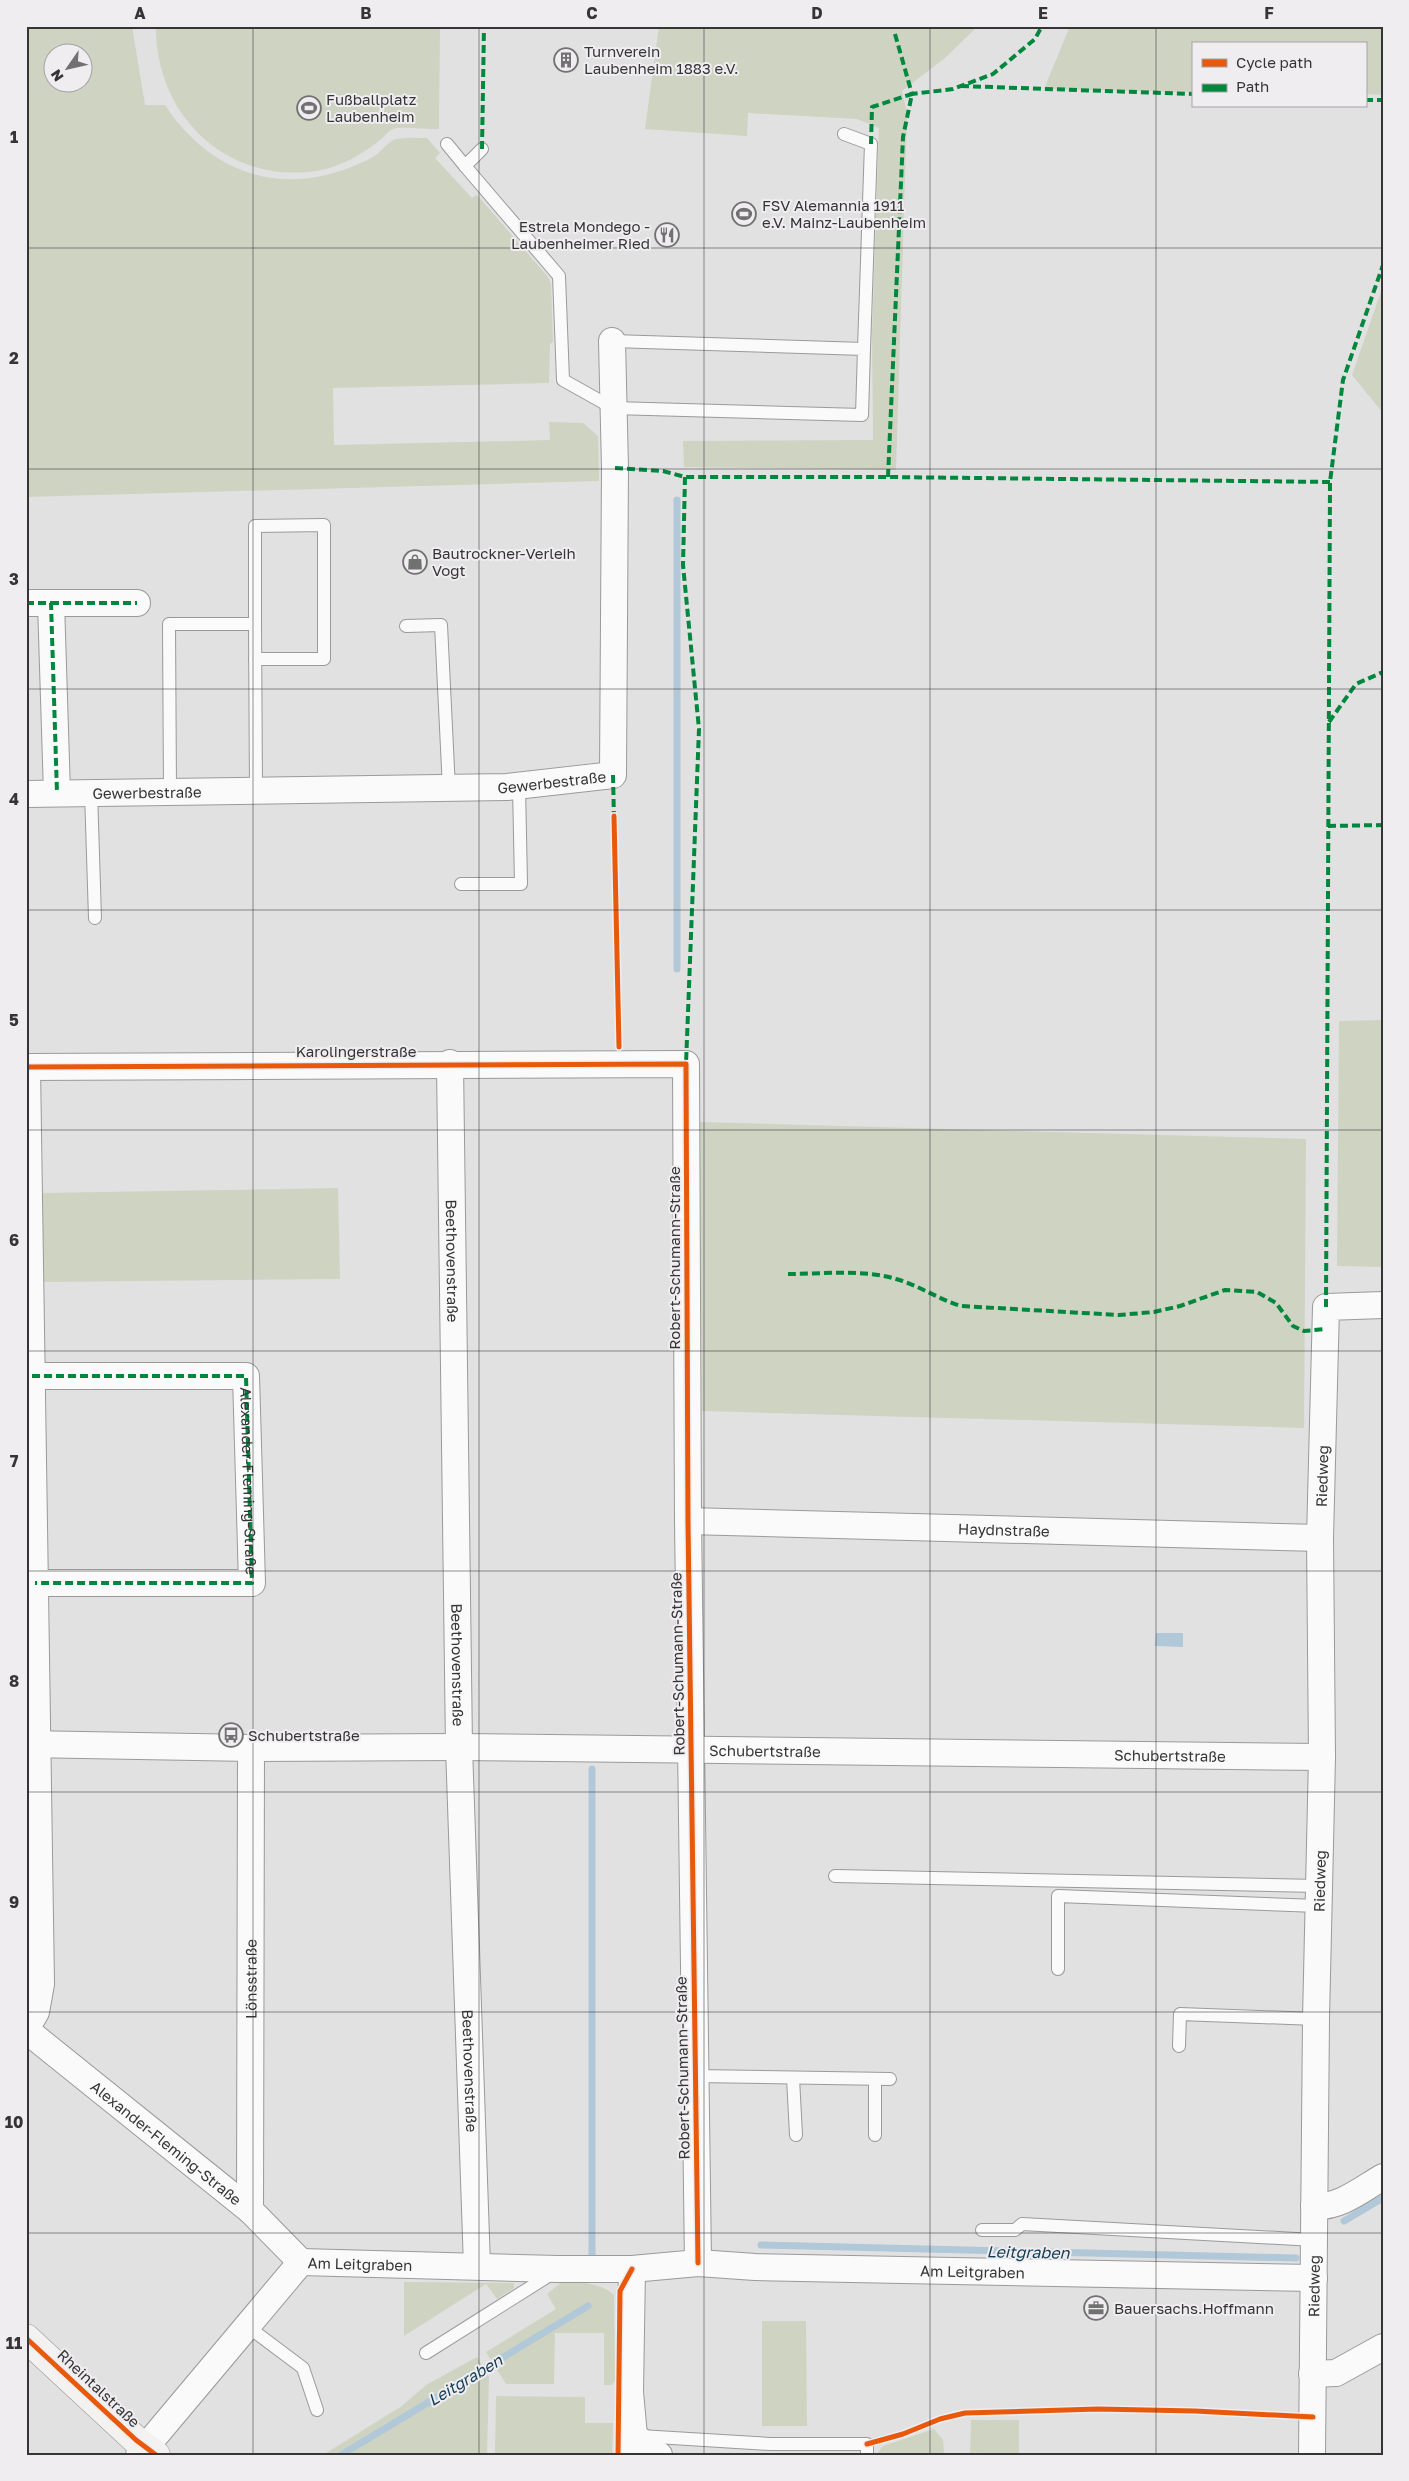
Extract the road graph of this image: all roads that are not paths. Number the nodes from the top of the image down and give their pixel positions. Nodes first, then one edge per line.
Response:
1 (844, 134) dead end
2 (447, 144) dead end
3 (482, 149) dead end
4 (465, 166) junction
5 (612, 342) joint
6 (864, 349) junction
7 (613, 408) junction
8 (38, 603) edge
9 (138, 603) dead end
10 (255, 624) junction
11 (406, 626) dead end
12 (255, 659) junction
13 (519, 786) junction
14 (449, 789) junction
15 (170, 791) junction
16 (256, 791) junction
17 (91, 792) junction
18 (57, 793) junction
19 (26, 794) edge
20 (461, 884) dead end
21 (96, 918) dead end
22 (450, 1063) junction
23 (686, 1064) joint
24 (27, 1067) edge
25 (1383, 1305) edge
26 (32, 1376) junction
27 (688, 1521) junction
28 (1320, 1538) junction
29 (36, 1583) junction
30 (31, 1744) edge
31 (459, 1747) junction
32 (251, 1748) junction
33 (691, 1751) junction
34 (1322, 1757) junction
35 (835, 1876) dead end
36 (1319, 1896) junction
37 (1058, 1969) dead end
38 (1316, 2019) junction
39 (26, 2030) edge
40 (1179, 2046) dead end
41 (694, 2076) junction
42 (794, 2078) junction
43 (890, 2079) dead end
44 (875, 2080) junction
45 (796, 2135) dead end
46 (875, 2135) dead end
47 (1383, 2177) edge
48 (1314, 2206) junction
49 (250, 2210) junction
50 (982, 2230) dead end
51 (1314, 2240) junction
52 (301, 2262) junction
53 (698, 2263) junction
54 (477, 2266) junction
55 (558, 2269) junction
56 (632, 2269) junction
57 (1314, 2278) junction
58 (248, 2326) junction
59 (26, 2338) edge
60 (1383, 2347) edge
61 (426, 2353) dead end
62 (1312, 2374) junction
63 (317, 2410) dead end
64 (633, 2445) edge
65 (146, 2452) edge
66 (659, 2455) edge
67 (866, 2455) edge
68 (1312, 2455) edge

1 - 6 lane
2 - 4 lane
3 - 4 lane
4 - 7 lane
5 - 6 lane
5 - 7 street, Gewerbestraße
6 - 7 lane
7 - 13 street, Gewerbestraße
8 - 9 street
8 - 18 street
10 - 12 lane
10 - 12 lane
10 - 15 lane
11 - 14 lane
12 - 16 lane
13 - 14 street, Gewerbestraße
13 - 20 lane
14 - 16 street, Gewerbestraße
15 - 16 street, Gewerbestraße
15 - 17 street, Gewerbestraße
17 - 18 street, Gewerbestraße
17 - 21 lane
18 - 19 street, Gewerbestraße
22 - 23 street, Karolingerstraße
22 - 24 street, Karolingerstraße
22 - 31 street, Beethovenstraße
23 - 27 street, Robert-Schumann-Straße
24 - 26 street, Alexander-Fleming-Straße
25 - 28 street, Riedweg
26 - 29 street, Alexander-Fleming-Straße
26 - 29 street, Alexander-Fleming-Straße
27 - 28 street, Haydnstraße
27 - 33 street, Robert-Schumann-Straße
28 - 34 street, Riedweg
29 - 30 street, Alexander-Fleming-Straße
30 - 32 street, Schubertstraße
30 - 39 street, Alexander-Fleming-Straße
31 - 32 street, Schubertstraße
31 - 33 street, Schubertstraße
31 - 54 street, Beethovenstraße
32 - 49 street, Lönsstraße
33 - 34 street, Schubertstraße
33 - 41 street, Robert-Schumann-Straße
34 - 36 street, Riedweg
35 - 36 lane
36 - 37 lane
36 - 38 street, Riedweg
38 - 40 lane
38 - 48 street, Riedweg
39 - 49 street, Alexander-Fleming-Straße
41 - 42 lane
41 - 53 street, Robert-Schumann-Straße
42 - 44 lane
42 - 45 lane
43 - 44 lane
44 - 46 lane
47 - 48 street
48 - 51 street, Riedweg
49 - 52 street, Alexander-Fleming-Straße
50 - 51 lane
51 - 57 street, Riedweg
52 - 54 street, Am Leitgraben
52 - 58 street, Am Leitgraben
53 - 56 street, Am Leitgraben
53 - 57 street, Am Leitgraben
54 - 55 street, Am Leitgraben
55 - 56 street, Am Leitgraben
55 - 61 lane
56 - 64 street
57 - 62 street, Riedweg
58 - 63 lane
58 - 65 street, Am Leitgraben
59 - 65 street, Rheintalstraße
60 - 62 street
62 - 68 street, Riedweg
64 - 66 street
64 - 67 lane

